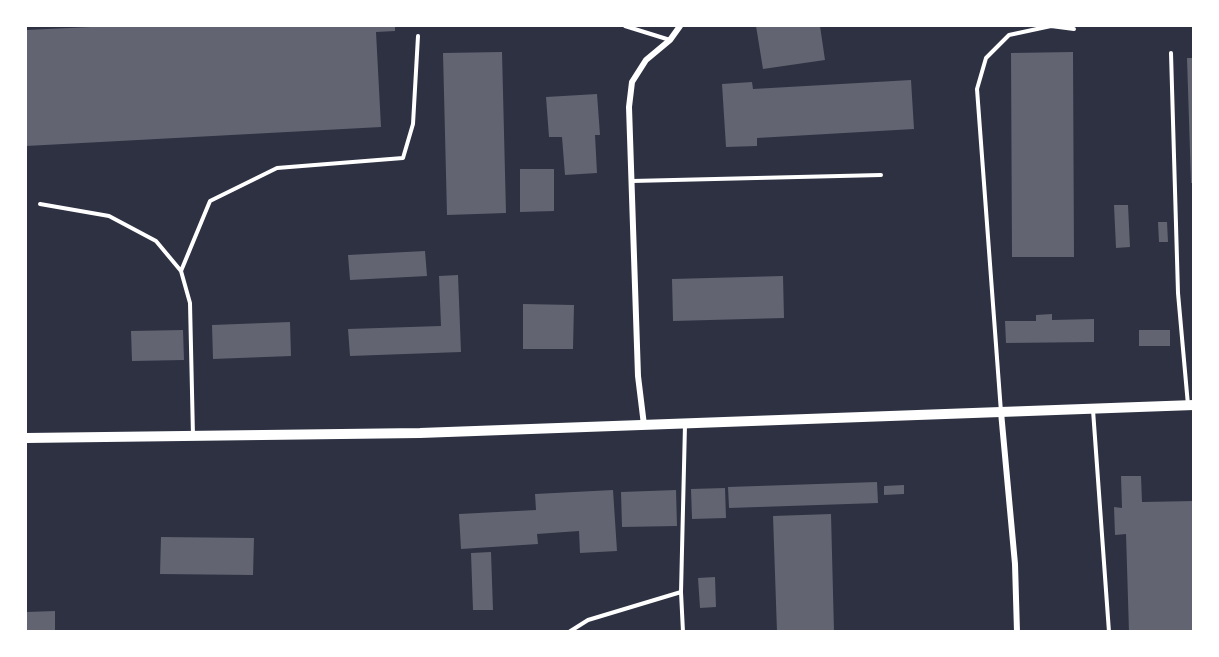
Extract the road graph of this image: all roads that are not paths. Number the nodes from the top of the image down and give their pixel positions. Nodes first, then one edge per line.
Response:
1 (625, 26) edge
2 (681, 26) edge
3 (1074, 29) dead end
4 (418, 36) dead end
5 (670, 40) junction
6 (1171, 53) dead end
7 (881, 175) dead end
8 (632, 181) junction
9 (40, 204) dead end
10 (181, 271) junction
11 (1191, 405) edge
12 (1093, 410) junction
13 (1001, 412) junction
14 (685, 424) junction
15 (644, 425) junction
16 (193, 436) junction
17 (26, 438) edge
18 (681, 592) junction
19 (569, 632) edge
20 (682, 632) edge
21 (1017, 632) edge
22 (1109, 632) edge

1 - 5 lane
2 - 5 street
3 - 13 lane
4 - 10 lane
5 - 8 street
6 - 11 lane
7 - 8 lane
8 - 15 street
9 - 10 lane
10 - 16 lane
11 - 12 main road
12 - 13 main road
12 - 22 lane
13 - 14 main road
13 - 21 street
14 - 15 main road
14 - 18 lane
15 - 16 main road
16 - 17 main road
18 - 19 lane
18 - 20 lane

